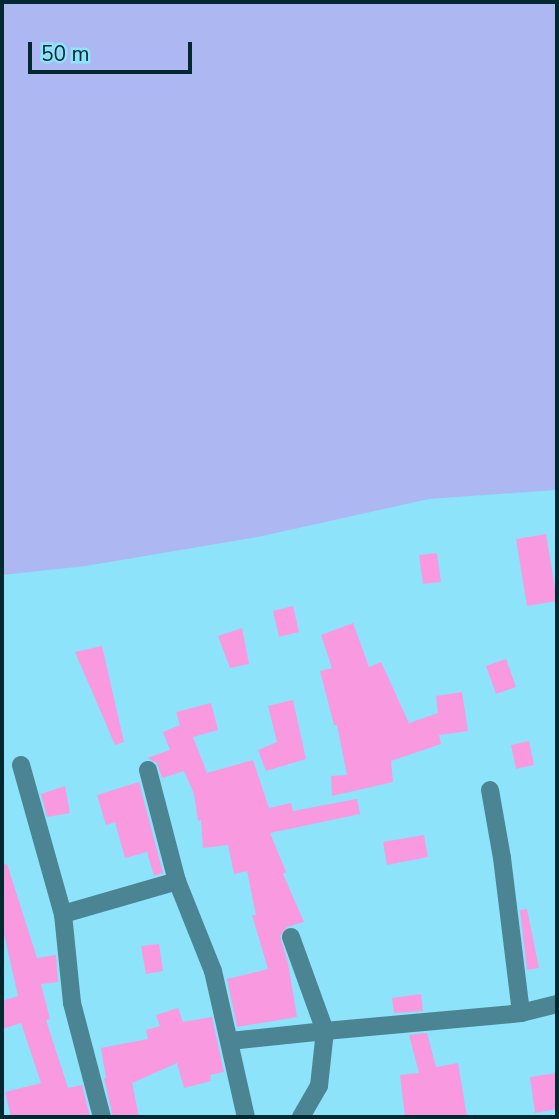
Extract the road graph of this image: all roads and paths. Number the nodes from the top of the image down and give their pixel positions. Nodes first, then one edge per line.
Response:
1 (21, 765) dead end
2 (148, 771) dead end
3 (490, 790) dead end
4 (177, 881) junction
5 (63, 914) junction
6 (291, 937) dead end
7 (557, 1004) edge
8 (521, 1013) junction
9 (325, 1031) junction
10 (230, 1041) junction
11 (102, 1117) edge
12 (246, 1117) edge
13 (301, 1117) edge

1 - 5 street
2 - 4 street
3 - 8 street
4 - 5 street
4 - 10 street
5 - 11 street
6 - 9 street
7 - 8 street
8 - 9 street
9 - 10 street
9 - 13 street
10 - 12 street

